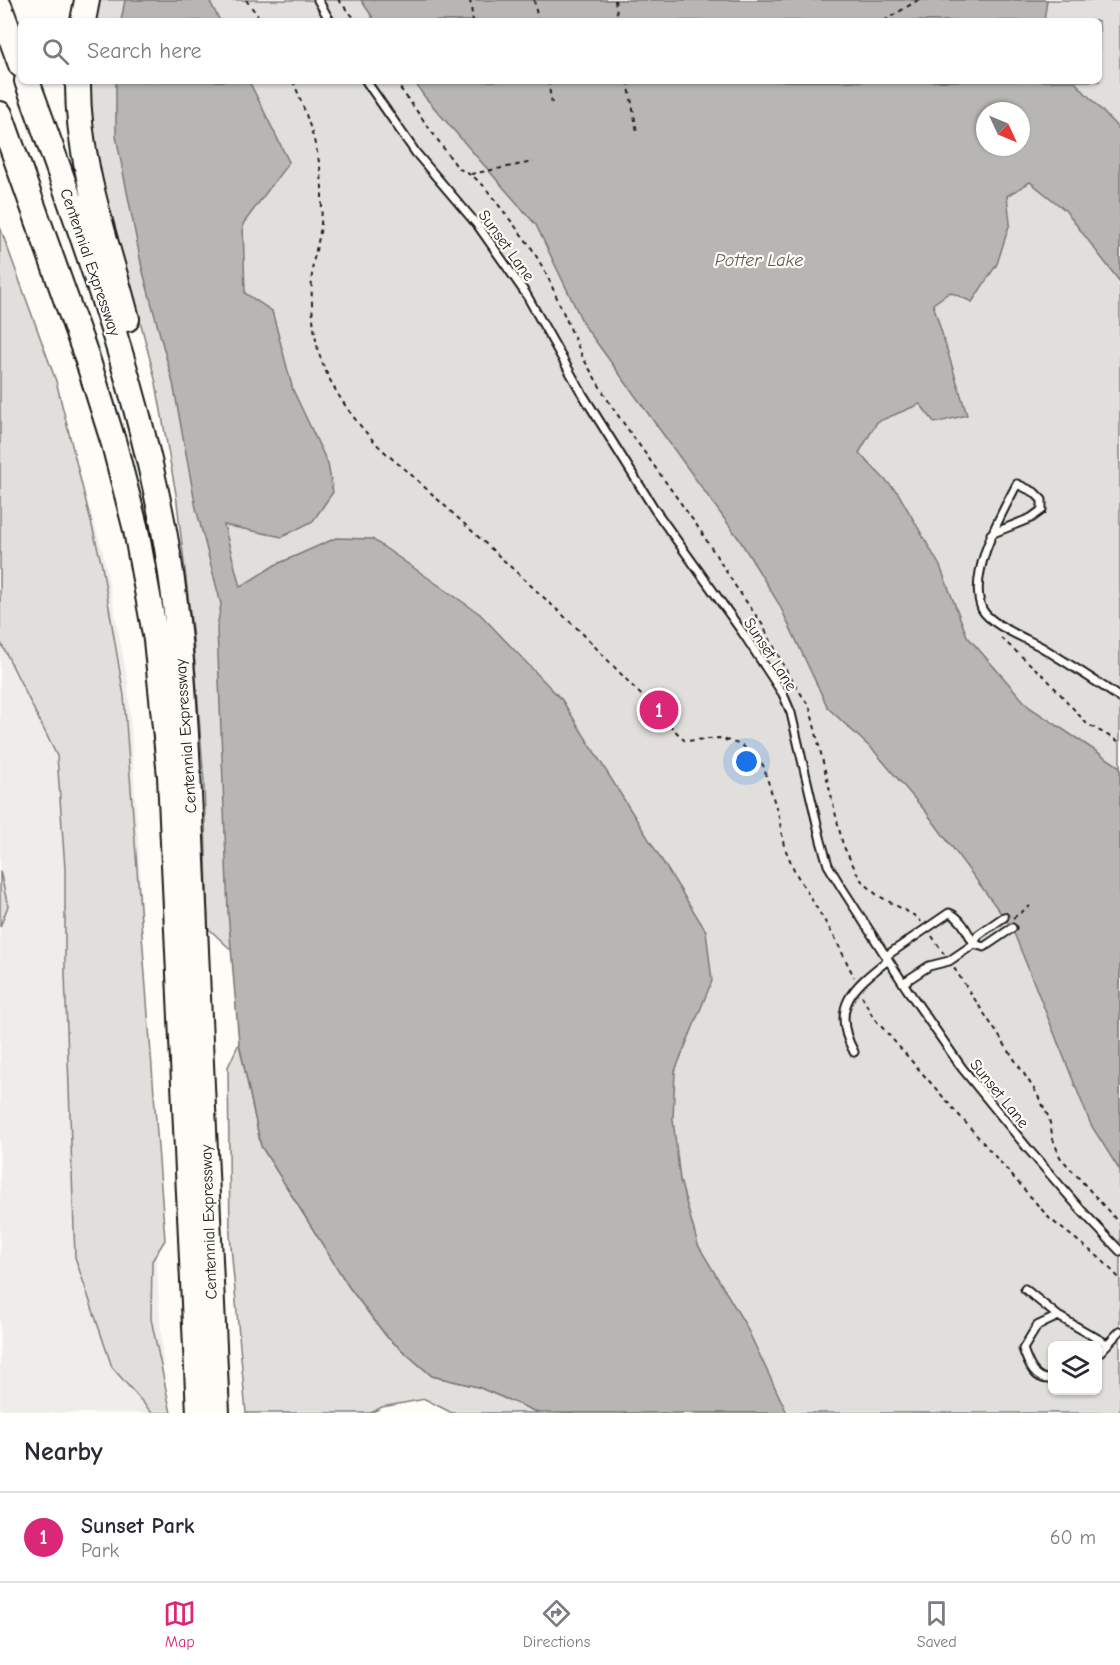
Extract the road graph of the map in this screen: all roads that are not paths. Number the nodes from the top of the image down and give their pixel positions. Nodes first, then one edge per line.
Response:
1 (87, 0) edge
2 (318, 0) edge
3 (0, 8) edge
4 (84, 18) edge
5 (328, 18) edge
6 (18, 57) edge
7 (28, 84) edge
8 (78, 84) edge
9 (368, 84) edge
10 (0, 114) edge
11 (0, 153) edge
12 (58, 275) junction
13 (156, 490) junction
14 (991, 534) junction
15 (1120, 698) edge
16 (1004, 917) dead end
17 (1012, 928) dead end
18 (974, 944) junction
19 (887, 958) junction
20 (903, 983) junction
21 (854, 1052) dead end
22 (1120, 1251) edge
23 (1025, 1289) dead end
24 (1058, 1316) junction
25 (1120, 1331) edge
26 (1107, 1344) junction
27 (1102, 1350) edge
28 (1048, 1380) edge
29 (199, 1413) edge
30 (217, 1413) edge

1 - 4 highway
2 - 5 lane
3 - 6 highway
7 - 13 highway, Centennial Expressway
8 - 13 highway
9 - 19 lane, Sunset Lane
10 - 12 highway, Centennial Expressway
11 - 12 highway
12 - 29 highway, Centennial Expressway
13 - 30 highway, Centennial Expressway
14 - 14 lane
14 - 15 lane
16 - 18 lane
17 - 18 lane
18 - 19 lane
18 - 20 lane
19 - 20 lane, Sunset Lane
19 - 21 lane
20 - 22 lane, Sunset Lane
23 - 24 lane
24 - 26 lane
24 - 28 lane
25 - 26 lane
26 - 27 lane

